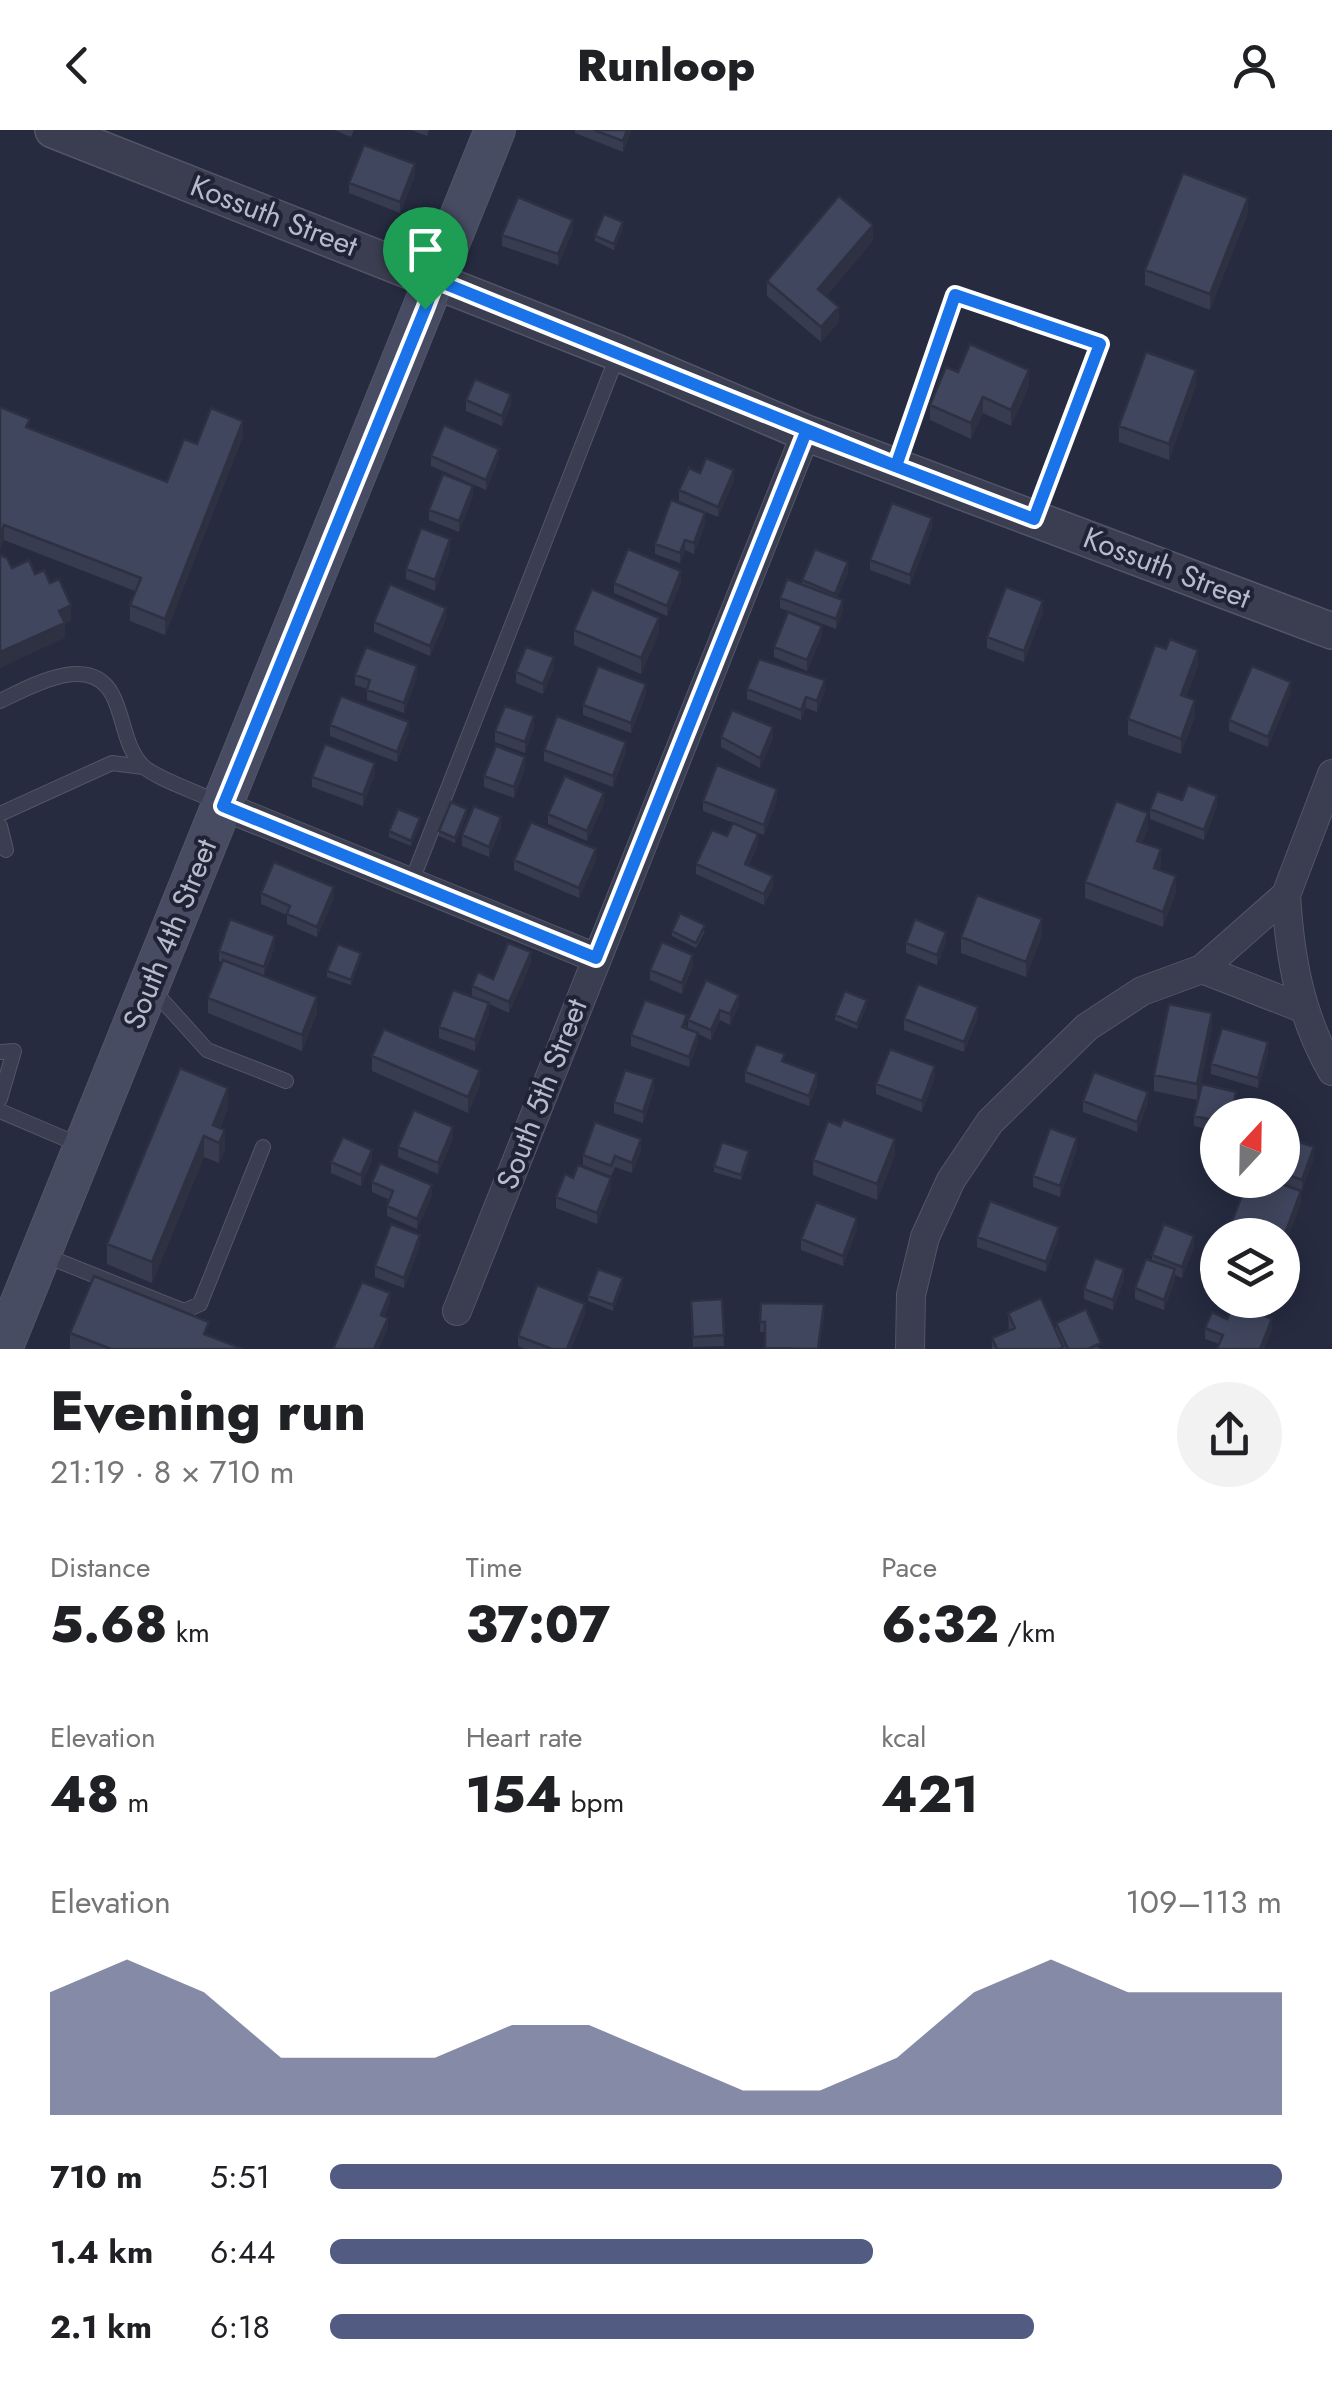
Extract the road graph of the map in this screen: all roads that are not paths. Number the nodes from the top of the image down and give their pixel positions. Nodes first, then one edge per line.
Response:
1 (53, 130) edge
2 (495, 130) edge
3 (436, 280) junction
4 (618, 353) junction
5 (806, 432) junction
6 (896, 466) junction
7 (1034, 519) junction
8 (1332, 630) edge
9 (0, 701) edge
10 (143, 767) junction
11 (1332, 774) edge
12 (223, 806) junction
13 (0, 814) edge
14 (0, 826) edge
15 (6, 850) dead end
16 (411, 883) junction
17 (1286, 895) junction
18 (596, 958) junction
19 (1202, 969) junction
20 (149, 986) junction
21 (1302, 1008) junction
22 (7, 1052) edge
23 (1332, 1071) edge
24 (286, 1081) dead end
25 (0, 1099) edge
26 (0, 1111) edge
27 (83, 1147) junction
28 (263, 1148) dead end
29 (41, 1254) junction
30 (457, 1311) dead end
31 (2, 1349) edge
32 (910, 1349) edge

1 - 3 street, Kossuth Street
2 - 3 main road, South 4th Street
3 - 4 street, Kossuth Street
3 - 12 main road, South 4th Street
4 - 5 street, Kossuth Street
4 - 16 lane
5 - 6 street, Kossuth Street
5 - 18 street, South 5th Street
6 - 7 street, Kossuth Street
6 - 7 lane
7 - 8 street, Kossuth Street
9 - 10 lane
10 - 12 lane
10 - 13 lane
11 - 17 street
12 - 16 street
12 - 20 main road, South 4th Street
14 - 15 lane
16 - 18 street
17 - 19 street
17 - 21 street
18 - 30 street, South 5th Street
19 - 21 street
19 - 32 street
20 - 24 lane
20 - 27 main road, South 4th Street
21 - 23 street
22 - 25 lane
26 - 27 lane
27 - 29 main road, South 4th Street
28 - 29 lane
29 - 31 main road, South 4th Street

